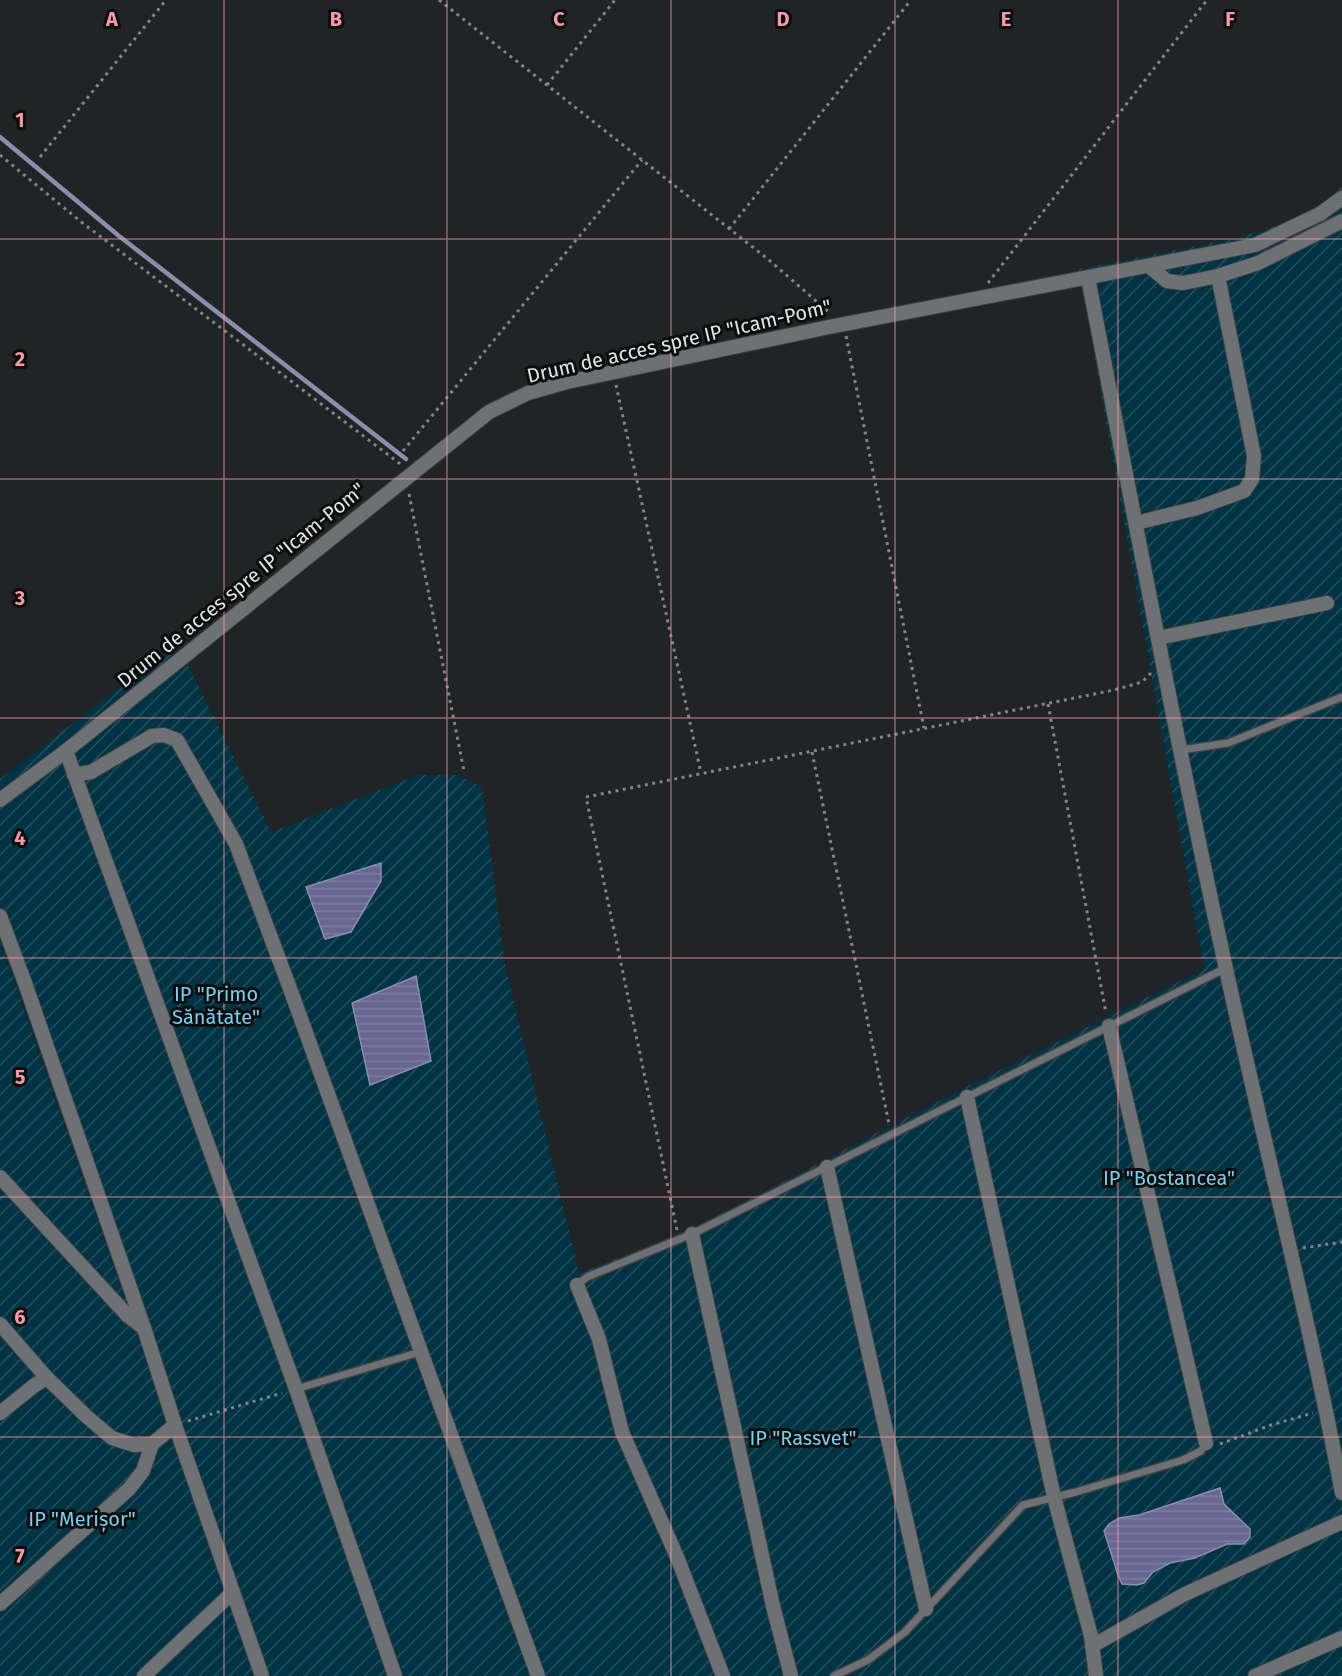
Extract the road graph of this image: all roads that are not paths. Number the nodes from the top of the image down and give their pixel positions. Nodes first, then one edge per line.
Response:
1 (1342, 198) edge
2 (1342, 221) edge
3 (1149, 266) junction
4 (1218, 276) junction
5 (1088, 278) junction
6 (1136, 524) junction
7 (1327, 603) dead end
8 (1158, 638) junction
9 (1342, 697) edge
10 (1181, 750) junction
11 (66, 751) junction
12 (74, 775) junction
13 (0, 800) edge
14 (0, 915) edge
15 (1226, 968) junction
16 (1109, 1026) junction
17 (967, 1096) junction
18 (0, 1166) edge
19 (827, 1167) junction
20 (3, 1180) edge
21 (685, 1237) junction
22 (578, 1285) joint
23 (0, 1324) edge
24 (144, 1328) junction
25 (420, 1352) junction
26 (47, 1378) junction
27 (296, 1389) junction
28 (0, 1413) edge
29 (175, 1425) junction
30 (153, 1444) junction
31 (1204, 1447) joint
32 (1342, 1493) edge
33 (1054, 1497) junction
34 (1342, 1522) edge
35 (233, 1592) junction
36 (0, 1604) edge
37 (926, 1609) junction
38 (1342, 1638) edge
39 (1092, 1646) junction
40 (144, 1676) edge
41 (262, 1676) edge
42 (395, 1676) edge
43 (538, 1676) edge
44 (723, 1676) edge
45 (791, 1676) edge
46 (834, 1676) edge
47 (1096, 1676) edge
48 (1255, 1676) edge

1 - 3 street, Drum de acces spre IP "Icam-Pom"
2 - 4 street
3 - 4 street
3 - 5 street, Drum de acces spre IP "Icam-Pom"
4 - 6 street
5 - 6 street
5 - 11 street, Drum de acces spre IP "Icam-Pom"
6 - 8 street
7 - 8 street
8 - 10 street
9 - 10 lane
10 - 15 street
11 - 12 street
11 - 13 street, Drum de acces spre IP "Icam-Pom"
12 - 25 street
12 - 27 street
14 - 24 street
15 - 16 lane
15 - 32 street
16 - 17 lane
16 - 31 street
17 - 19 lane
17 - 33 street
18 - 20 street
19 - 21 lane
19 - 37 street
20 - 24 street
21 - 22 lane
21 - 45 street
22 - 44 street
23 - 26 street
24 - 29 street
25 - 27 lane
25 - 43 street
26 - 28 street
26 - 30 street
27 - 42 street
29 - 30 street
29 - 35 street
30 - 36 street
31 - 33 lane
33 - 37 lane
33 - 39 street
34 - 39 street
35 - 40 street
35 - 41 street
37 - 46 lane
38 - 48 street
39 - 47 street

